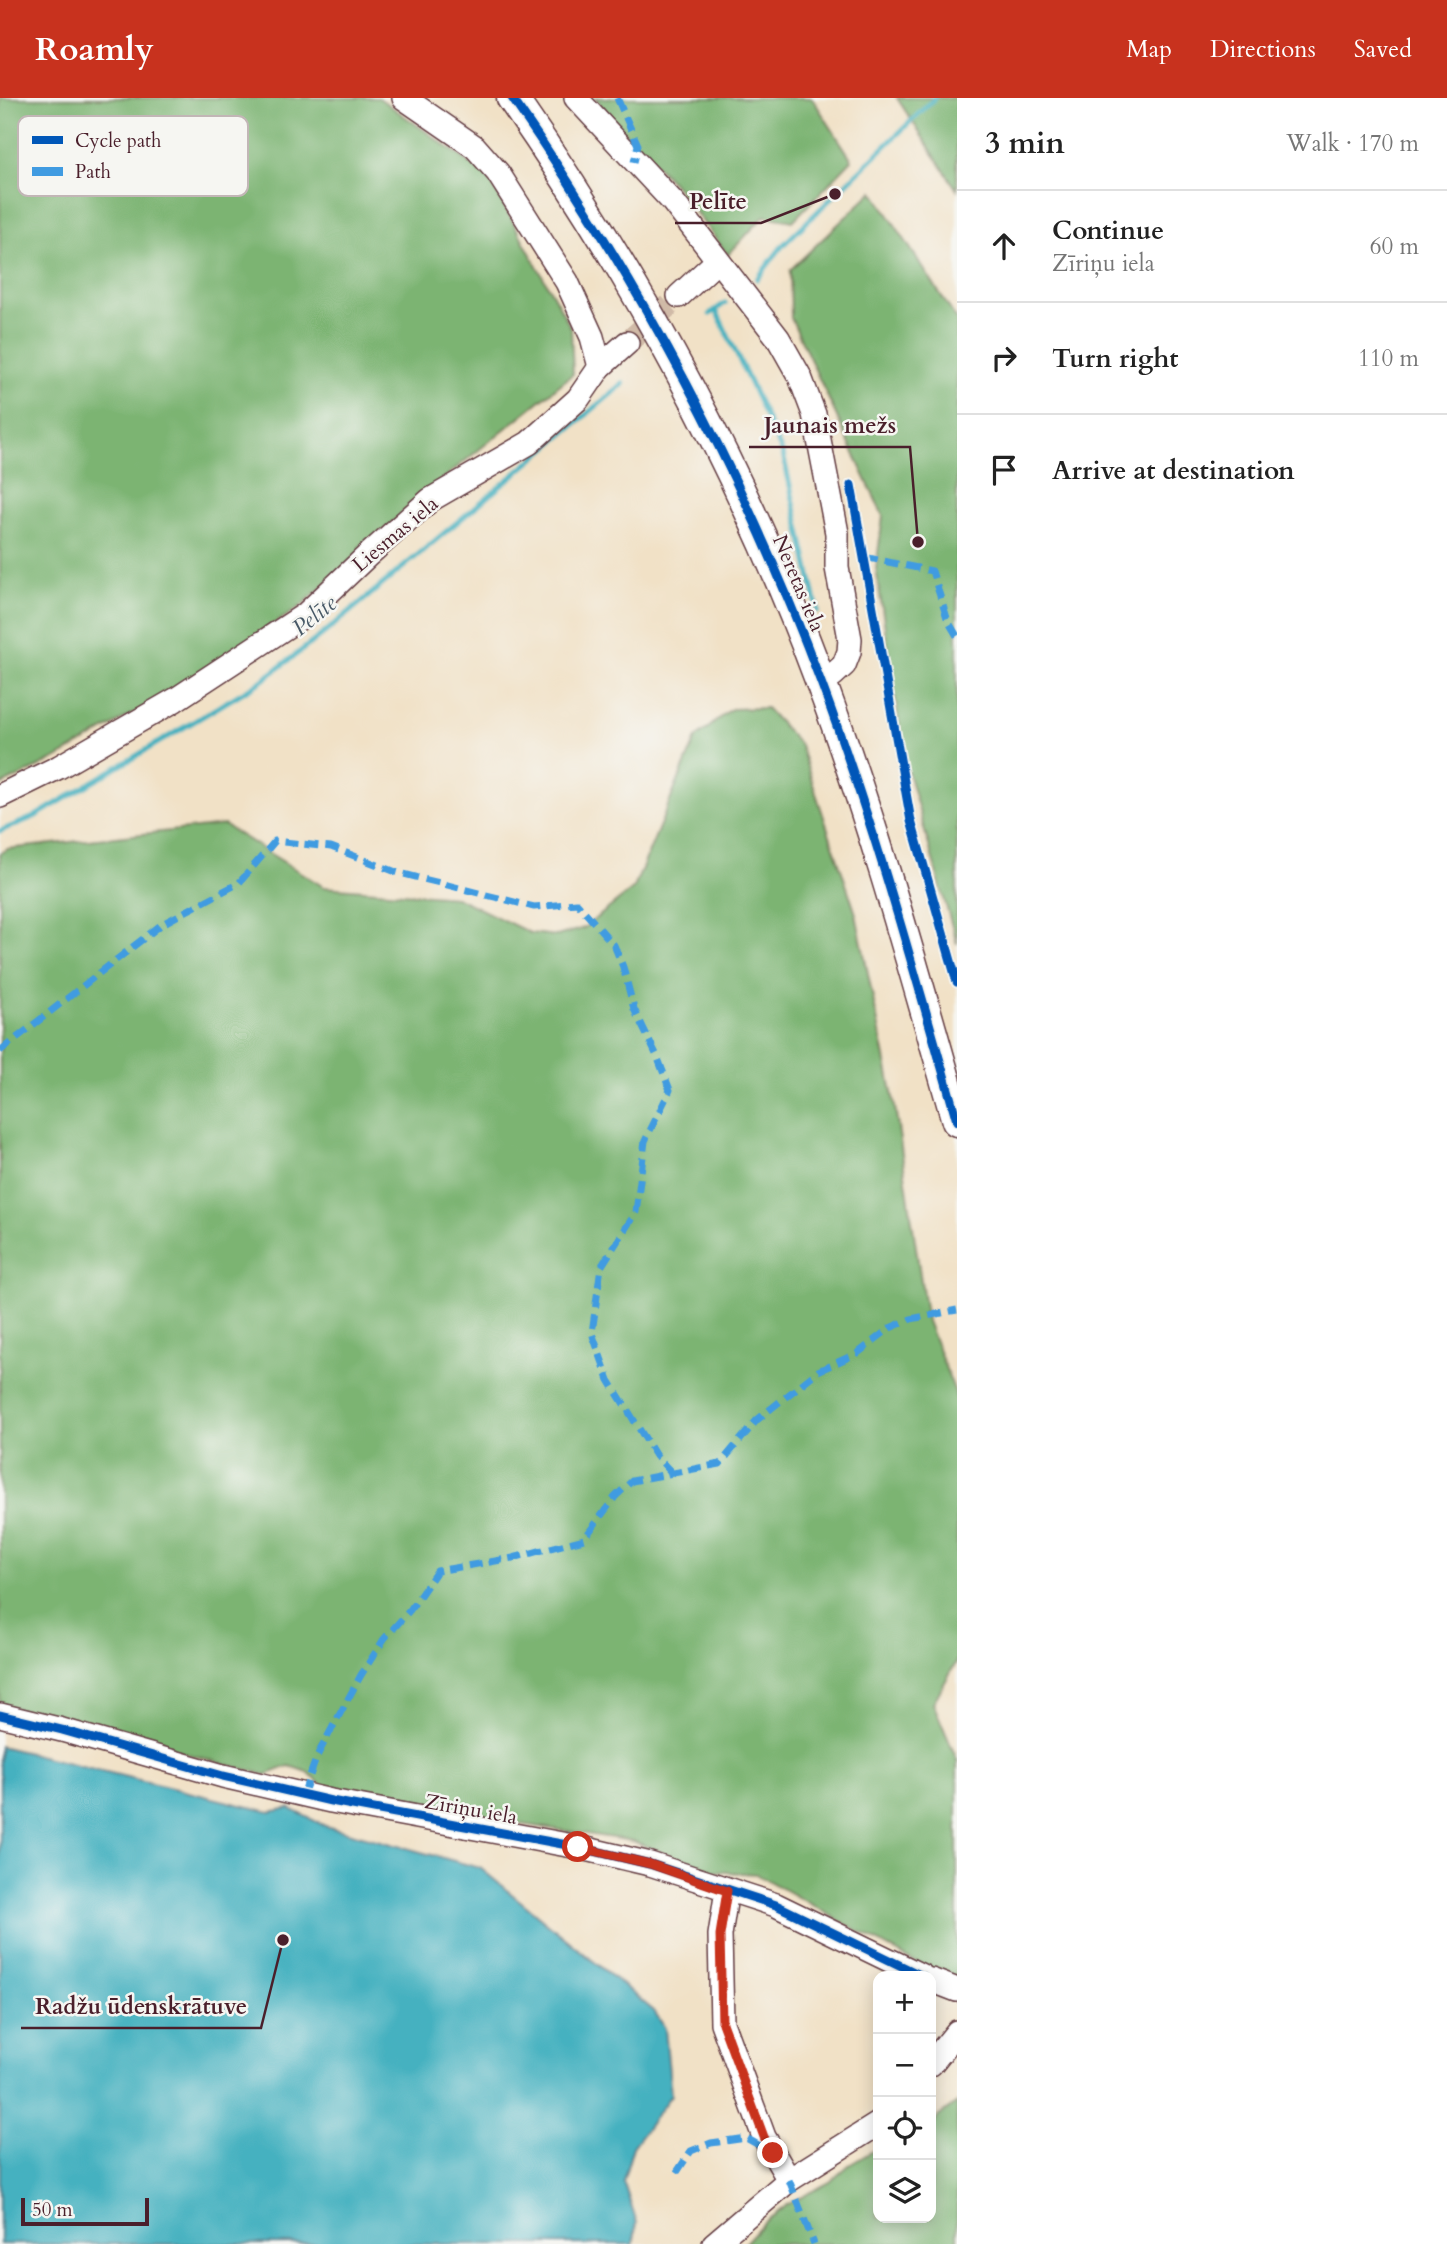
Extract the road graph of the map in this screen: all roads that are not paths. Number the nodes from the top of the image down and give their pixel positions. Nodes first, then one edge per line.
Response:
1 (404, 98) edge
2 (576, 98) edge
3 (511, 99) edge
4 (717, 261) junction
5 (679, 296) tunnel mouth
6 (627, 343) tunnel mouth
7 (600, 367) junction
8 (821, 681) junction
9 (0, 796) edge
10 (957, 1121) edge
11 (0, 1715) edge
12 (727, 1891) junction
13 (911, 1971) edge
14 (936, 1982) edge
15 (957, 1990) edge
16 (957, 2032) edge
17 (936, 2058) edge
18 (873, 2127) edge
19 (789, 2180) junction
20 (714, 2244) edge

1 - 7 street
2 - 4 street
3 - 8 main road, Neretas iela
4 - 5 street
4 - 8 street
6 - 7 street, Liesmas iela
7 - 9 street, Liesmas iela
8 - 10 main road, Neretas iela
11 - 12 street, Zīriņu iela
12 - 13 street, Zīriņu iela
12 - 19 street
14 - 15 street
16 - 17 street
18 - 19 street
19 - 20 street

